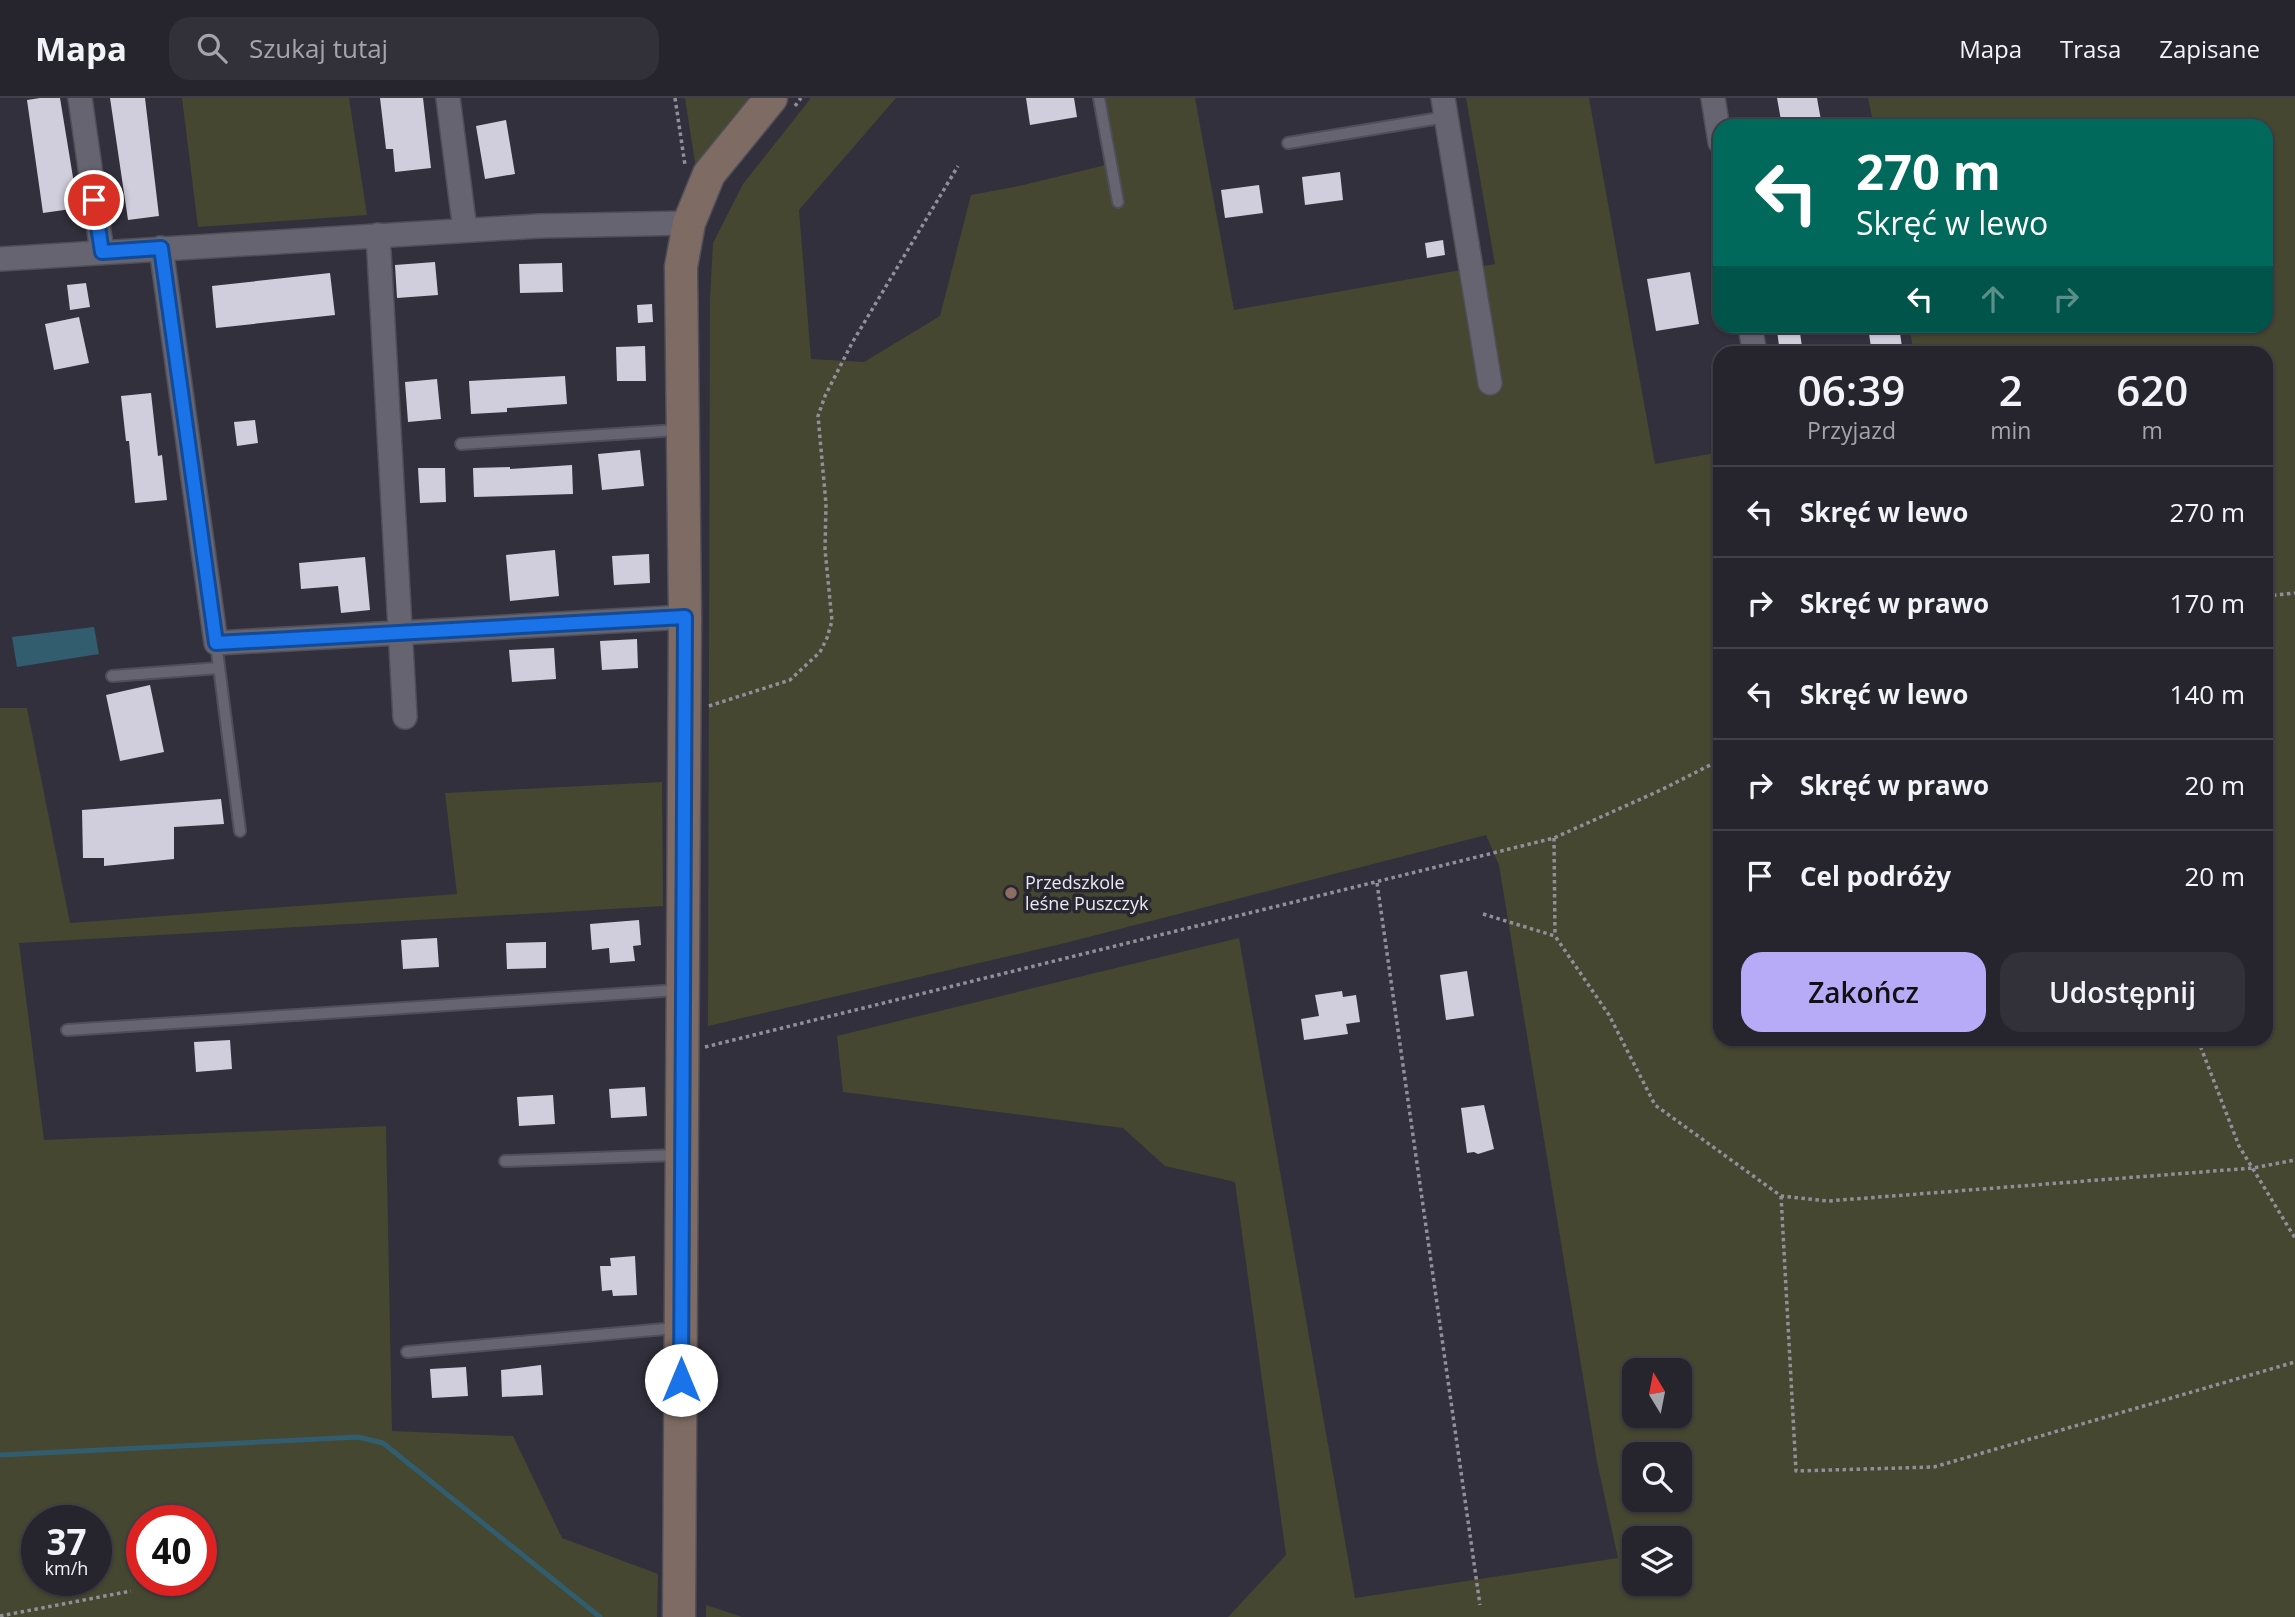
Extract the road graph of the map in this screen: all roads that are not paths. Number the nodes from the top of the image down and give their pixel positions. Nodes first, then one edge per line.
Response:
1 (80, 98) edge
2 (448, 98) edge
3 (771, 98) edge
4 (1099, 98) edge
5 (1713, 98) edge
6 (1444, 108) edge
7 (1716, 119) edge
8 (1288, 144) dead end
9 (1118, 202) dead end
10 (694, 212) junction
11 (465, 230) junction
12 (377, 235) junction
13 (161, 248) junction
14 (102, 252) junction
15 (0, 259) edge
16 (1490, 383) dead end
17 (681, 429) junction
18 (461, 444) dead end
19 (685, 617) junction
20 (401, 632) junction
21 (216, 643) junction
22 (219, 668) junction
23 (112, 676) dead end
24 (405, 717) dead end
25 (240, 831) dead end
26 (682, 990) junction
27 (67, 1030) dead end
28 (681, 1155) junction
29 (505, 1161) dead end
30 (681, 1328) junction
31 (407, 1352) dead end
32 (679, 1617) edge

1 - 14 street
2 - 11 street
3 - 10 street
4 - 9 lane
5 - 7 street
6 - 8 lane
6 - 16 street
10 - 11 street
10 - 17 street
11 - 12 street
12 - 13 street
12 - 20 street
13 - 14 street
13 - 21 street
14 - 15 street
17 - 18 lane
17 - 19 street
19 - 20 street
19 - 26 street
20 - 21 street
20 - 24 street
21 - 22 lane
22 - 23 lane
22 - 25 lane
26 - 27 lane
26 - 28 street
28 - 29 lane
28 - 30 street
30 - 31 lane
30 - 32 street

